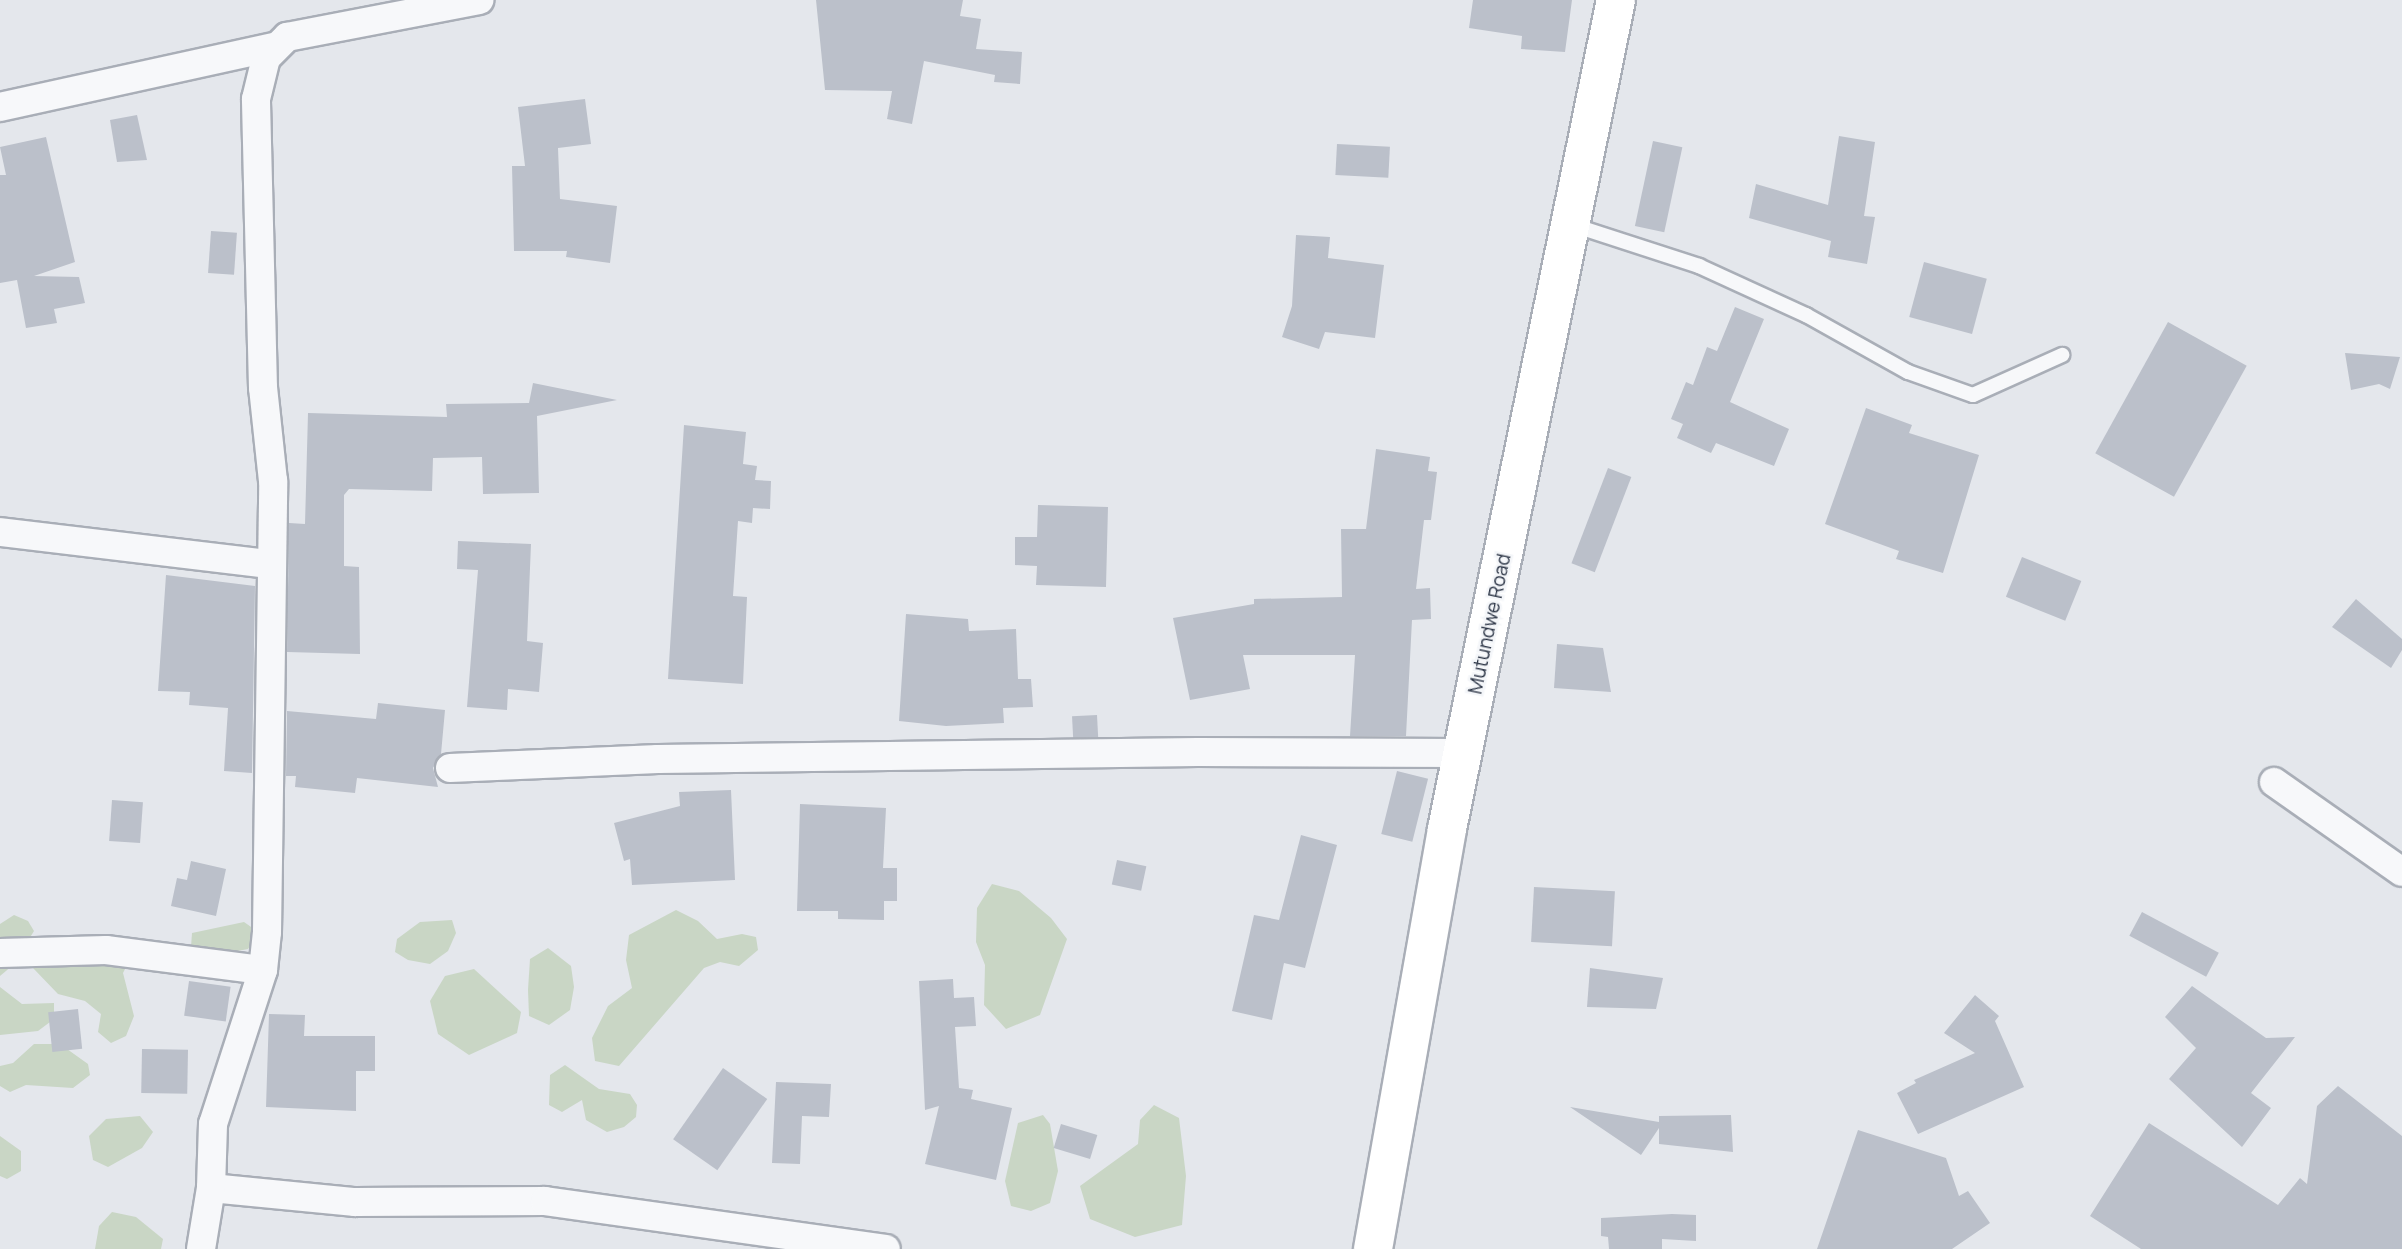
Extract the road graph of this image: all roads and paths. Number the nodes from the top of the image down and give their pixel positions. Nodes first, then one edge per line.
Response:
1 (479, 0) edge
2 (1616, 0) edge
3 (272, 47) junction
4 (0, 107) edge
5 (1571, 225) junction
6 (2062, 355) dead end
7 (0, 532) edge
8 (270, 564) junction
9 (1464, 753) junction
10 (450, 768) dead end
11 (2274, 782) dead end
12 (2402, 872) edge
13 (0, 953) edge
14 (263, 970) junction
15 (211, 1188) junction
16 (201, 1249) edge
17 (886, 1249) edge
18 (1373, 1249) edge

1 - 3 street
2 - 5 main road, Mutundwe Road
3 - 4 street
3 - 8 street
5 - 6 lane
5 - 9 main road, Mutundwe Road
7 - 8 street
8 - 14 street
9 - 10 street
9 - 18 main road, Mutundwe Road
11 - 12 street
13 - 14 street
14 - 15 street
15 - 16 street
15 - 17 street

